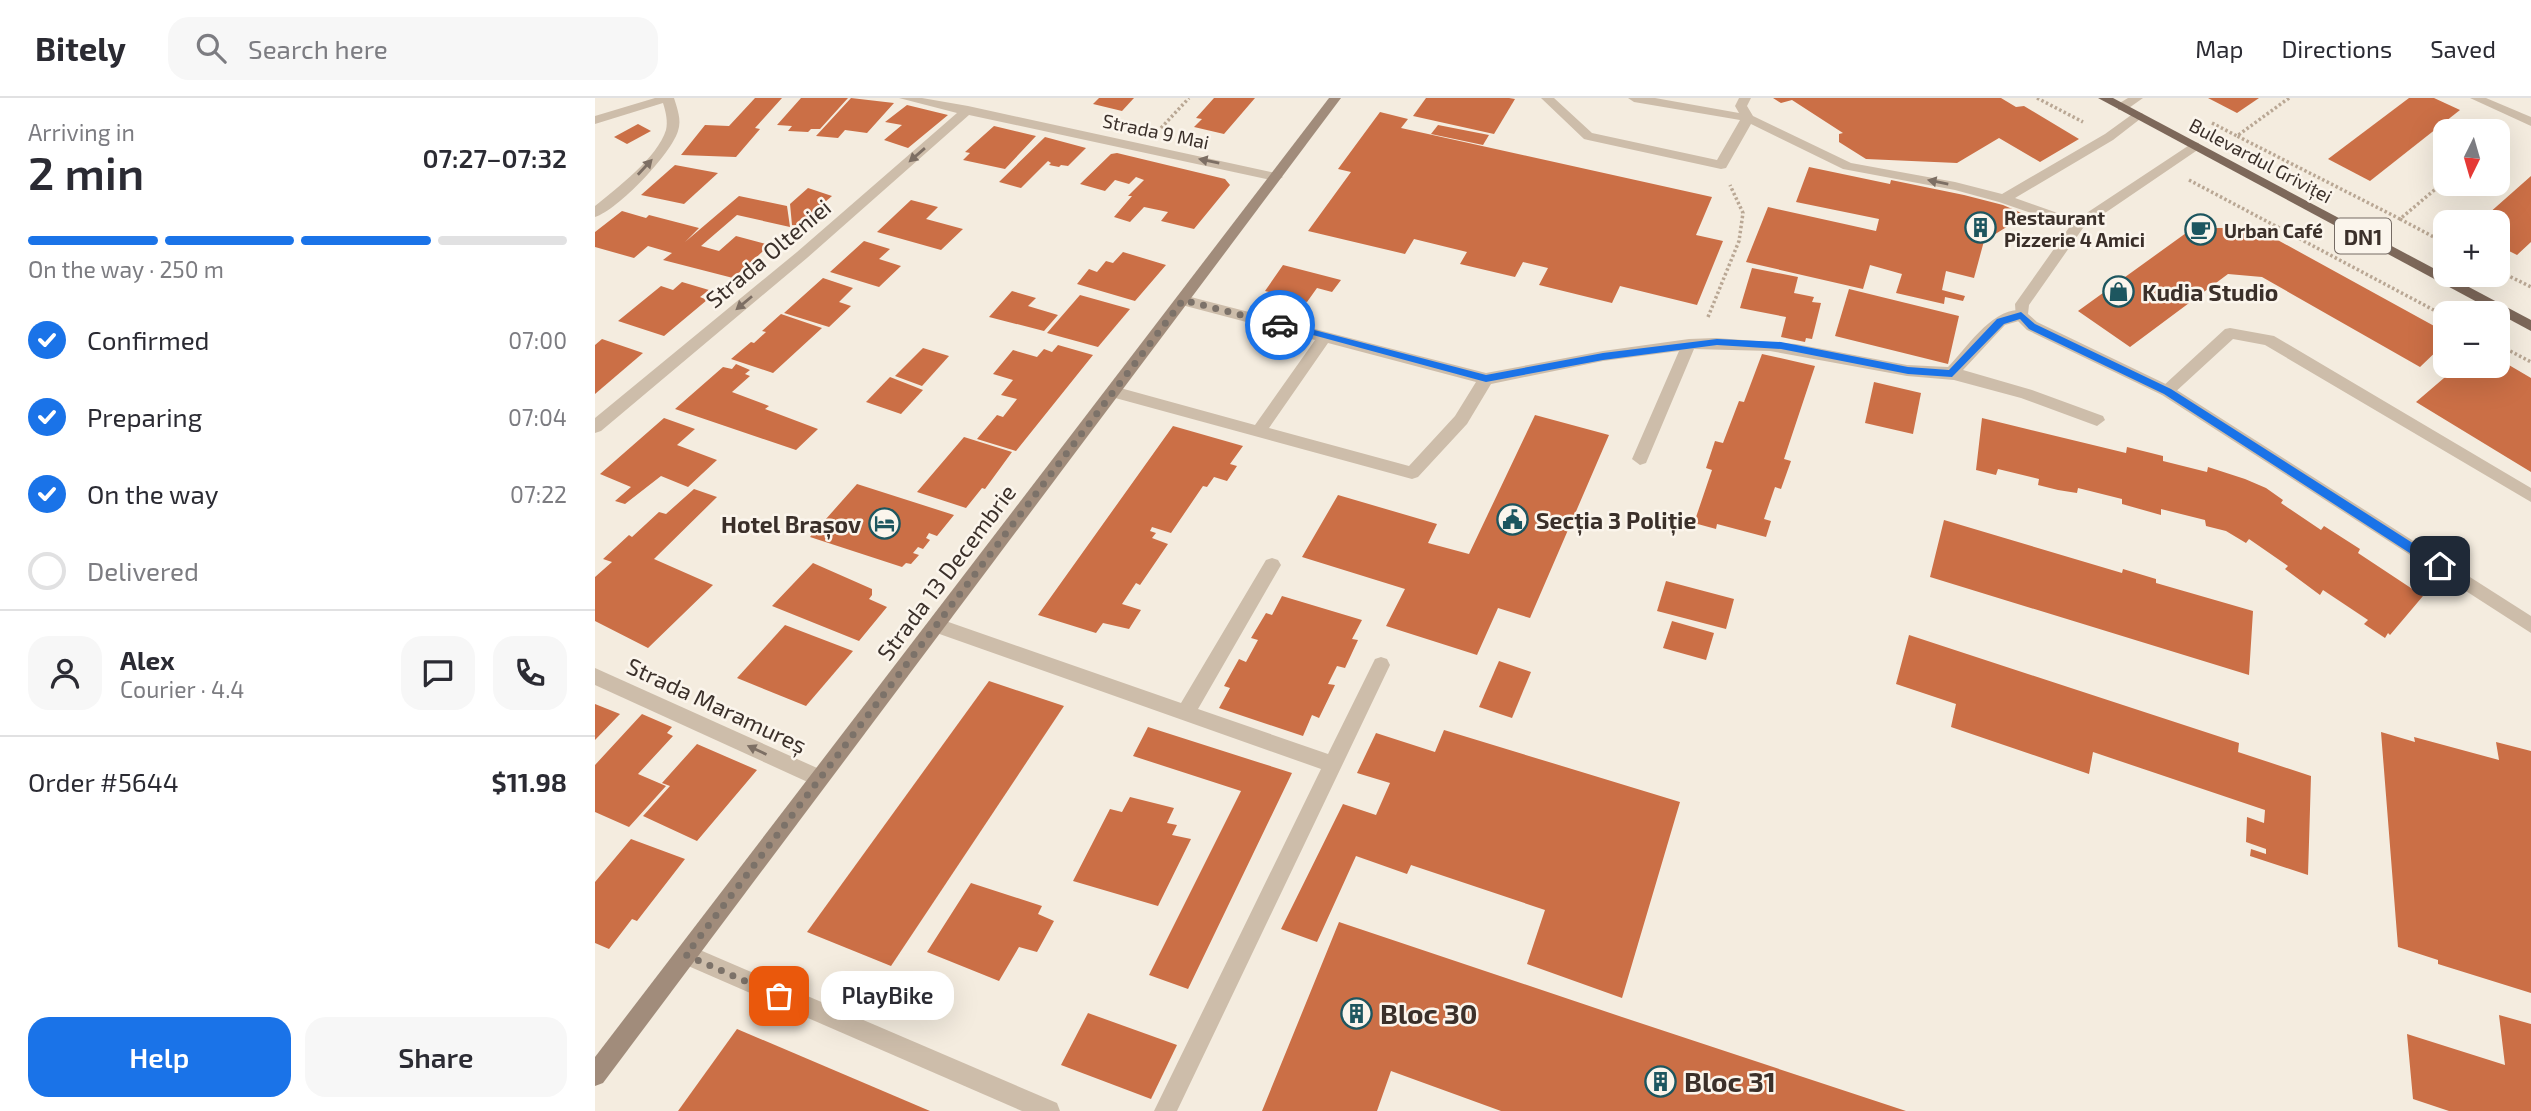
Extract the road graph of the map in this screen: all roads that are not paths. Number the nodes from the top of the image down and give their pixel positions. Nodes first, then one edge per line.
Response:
1 (668, 98) edge
2 (905, 98) edge
3 (1335, 98) edge
4 (1634, 98) edge
5 (1745, 98) edge
6 (2104, 98) edge
7 (2137, 98) edge
8 (2476, 98) edge
9 (1547, 99) edge
10 (2122, 107) junction
11 (968, 110) junction
12 (2138, 116) junction
13 (1748, 118) junction
14 (595, 120) edge
15 (2531, 122) edge
16 (2194, 146) junction
17 (1276, 177) junction
18 (2004, 199) junction
19 (595, 213) edge
20 (2078, 225) junction
21 (1183, 300) junction
22 (2021, 315) junction
23 (2531, 326) edge
24 (1325, 336) junction
25 (1689, 344) junction
26 (1952, 373) junction
27 (1486, 379) junction
28 (1113, 391) junction
29 (2167, 391) junction
30 (2097, 420) dead end
31 (595, 427) edge
32 (1259, 431) junction
33 (1640, 460) dead end
34 (2531, 496) edge
35 (1272, 565) dead end
36 (2531, 625) edge
37 (937, 626) junction
38 (1381, 666) dead end
39 (595, 676) edge
40 (1186, 712) junction
41 (1333, 764) junction
42 (819, 778) junction
43 (686, 955) junction
44 (595, 1075) edge
45 (1049, 1111) edge
46 (1165, 1111) edge

1 - 14 street
19 -> 1 street
2 - 11 street, Strada 9 Mai
3 - 17 main road, Strada 13 Decembrie
4 - 13 street
5 - 13 street
6 - 10 main road, Bulevardul Griviței / DN1
7 - 10 street
8 - 15 street
9 - 13 street
10 - 12 main road, Bulevardul Griviței / DN1
17 -> 11 street, Strada 9 Mai
11 -> 31 street, Strada Olteniei
12 - 16 main road, Bulevardul Griviței / DN1
12 - 18 street
18 -> 13 street
16 - 20 street
16 - 23 main road, Bulevardul Griviței / DN1
17 - 21 main road, Strada 13 Decembrie
18 - 20 street
20 - 22 street
21 - 24 street
21 - 28 main road, Strada 13 Decembrie
22 - 26 street
22 - 29 street
24 - 27 street
24 - 32 street
25 - 26 street
25 - 27 street
25 - 33 street
26 - 30 street
27 - 32 street
28 - 32 street
28 - 37 main road, Strada 13 Decembrie
29 - 34 street
29 - 36 street
35 - 40 street
37 - 40 street
37 - 42 main road, Strada 13 Decembrie
38 - 41 street
42 -> 39 street, Strada Maramureș
40 - 41 street
41 - 46 street
42 - 43 main road, Strada 13 Decembrie
43 - 44 main road, Strada 13 Decembrie
43 - 45 street

